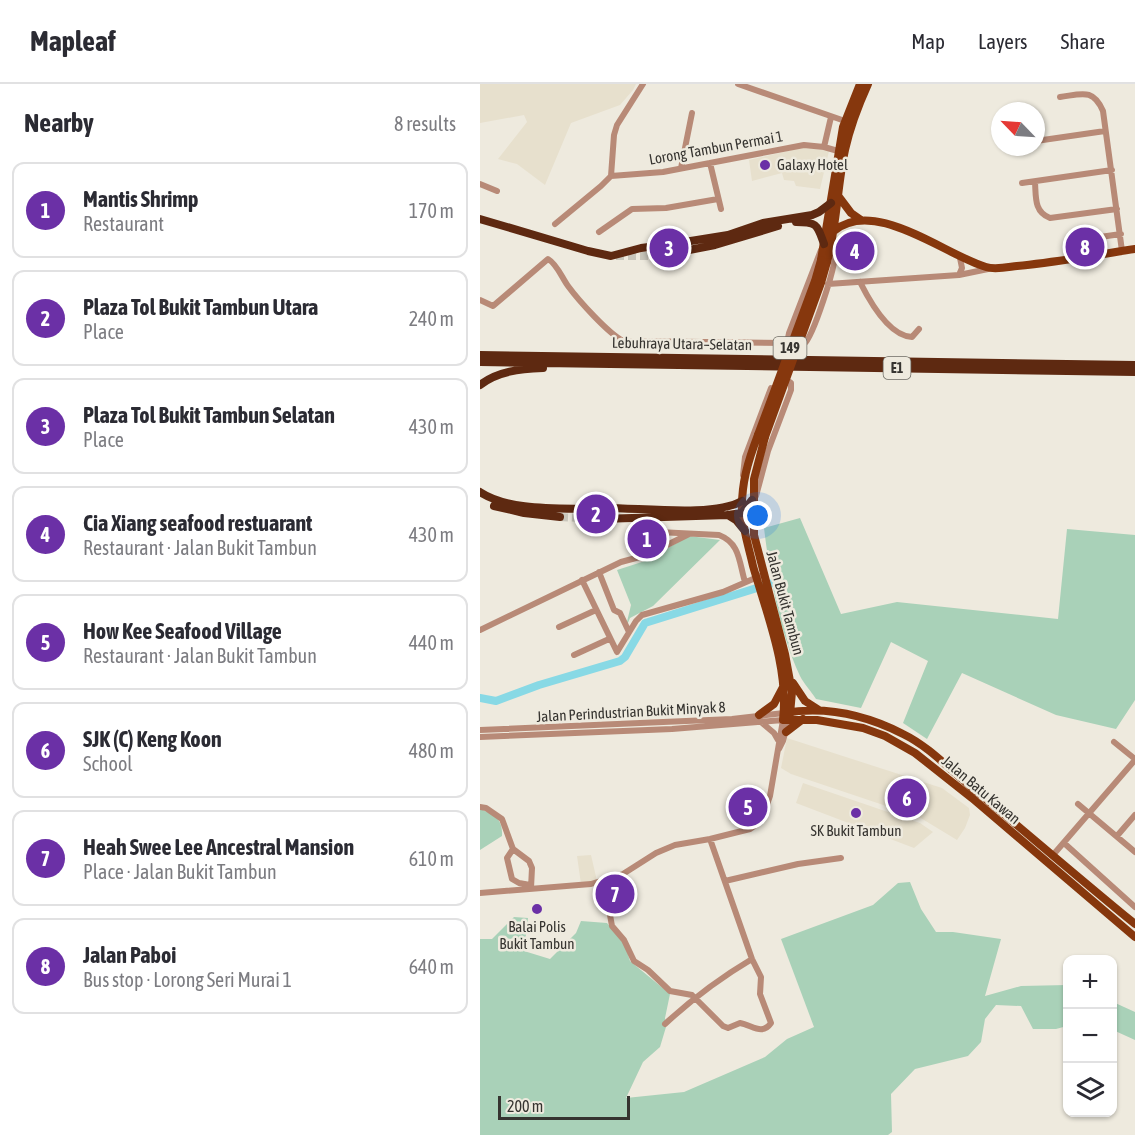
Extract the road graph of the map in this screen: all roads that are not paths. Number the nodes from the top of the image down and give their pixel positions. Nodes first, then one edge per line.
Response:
1 (643, 84) edge
2 (738, 84) edge
3 (860, 84) edge
4 (868, 84) edge
5 (752, 86) edge
6 (1060, 97) dead end
7 (692, 114) dead end
8 (831, 117) junction
9 (844, 121) junction
10 (1105, 131) junction
11 (1045, 140) edge
12 (824, 147) junction
13 (838, 151) junction
14 (710, 164) junction
15 (681, 168) junction
16 (1112, 170) junction
17 (610, 176) junction
18 (1035, 182) junction
19 (1022, 183) dead end
20 (480, 184) edge
21 (497, 191) dead end
22 (718, 198) junction
23 (835, 200) junction
24 (721, 209) dead end
25 (1118, 209) junction
26 (480, 214) edge
27 (480, 219) edge
28 (861, 220) junction
29 (555, 224) dead end
30 (834, 231) junction
31 (599, 232) dead end
32 (1121, 234) junction
33 (545, 237) junction
34 (1072, 241) dead end
35 (828, 244) junction
36 (1135, 249) edge
37 (684, 251) tunnel mouth
38 (1122, 251) junction
39 (960, 258) junction
40 (989, 268) junction
41 (959, 275) junction
42 (860, 282) junction
43 (828, 284) junction
44 (480, 300) edge
45 (919, 328) dead end
46 (787, 343) junction
47 (480, 350) edge
48 (480, 355) edge
49 (509, 356) junction
50 (480, 362) edge
51 (588, 364) junction
52 (1135, 365) edge
53 (1135, 372) edge
54 (480, 384) edge
55 (761, 436) junction
56 (744, 485) junction
57 (480, 492) edge
58 (480, 499) edge
59 (742, 501) junction
60 (752, 505) junction
61 (742, 513) junction
62 (728, 515) junction
63 (560, 517) tunnel mouth
64 (600, 519) tunnel mouth
65 (745, 531) junction
66 (689, 534) junction
67 (661, 547) junction
68 (599, 572) junction
69 (761, 578) junction
70 (582, 580) junction
71 (745, 582) junction
72 (596, 610) junction
73 (559, 627) dead end
74 (480, 630) edge
75 (629, 632) junction
76 (609, 639) junction
77 (574, 655) dead end
78 (787, 682) junction
79 (821, 711) junction
80 (787, 715) junction
81 (759, 718) junction
82 (804, 719) junction
83 (480, 730) edge
84 (786, 732) junction
85 (480, 737) edge
86 (779, 741) junction
87 (1114, 742) dead end
88 (778, 750) junction
89 (1135, 760) edge
90 (1078, 804) dead end
91 (480, 807) edge
92 (1089, 814) junction
93 (1135, 815) edge
94 (1117, 836) junction
95 (710, 839) junction
96 (1064, 843) junction
97 (513, 849) junction
98 (1135, 852) edge
99 (1053, 855) junction
100 (842, 858) dead end
101 (608, 880) junction
102 (725, 881) junction
103 (532, 886) junction
104 (480, 893) edge
105 (1135, 907) edge
106 (1135, 912) edge
107 (1128, 918) junction
108 (1135, 924) edge
109 (1135, 937) edge
110 (752, 959) junction
111 (694, 998) junction
112 (665, 1024) dead end

1 - 17 street
2 - 5 street
3 - 9 main road, Jalan Bukit Tambun / 149
4 - 23 main road, Jalan Bukit Tambun / 149
5 - 8 street
6 - 10 street
7 - 15 street
8 - 9 street
8 - 12 street
9 - 13 main road, Jalan Bukit Tambun / 149
10 - 11 street
10 - 16 street
12 - 13 street, Lorong Tambun Permai 1
12 - 14 street, Lorong Tambun Permai 1
13 - 23 main road, Jalan Bukit Tambun / 149
14 - 15 street, Lorong Tambun Permai 1
14 - 22 street
15 - 17 street, Lorong Tambun Permai 1
16 - 18 street
16 - 25 street
17 - 29 street
18 - 19 street
18 - 25 street
20 - 21 street
22 - 24 street
22 - 31 street
23 - 28 main road
23 - 30 main road, Jalan Bukit Tambun / 149
23 - 33 highway
23 - 35 main road, Jalan Bukit Tambun / 149
25 - 32 street
26 - 33 highway
27 - 33 highway
28 - 30 main road
28 - 39 main road
30 - 35 main road, Jalan Bukit Tambun / 149
32 - 34 street
32 - 38 street
35 - 37 highway
35 - 43 street
35 - 46 street
35 - 55 main road, Jalan Bukit Tambun / 149, bridge
36 - 38 main road
38 - 40 main road
39 - 40 main road
39 - 41 street
40 - 41 street
41 - 42 street
42 - 43 street
42 - 45 street
43 - 46 street
44 - 46 street
47 - 49 highway
48 - 49 highway, Lebuhraya Utara–Selatan / E1
49 - 52 highway, Lebuhraya Utara–Selatan / E1
50 - 51 highway, Lebuhraya Utara–Selatan / E1
51 - 53 highway, Lebuhraya Utara–Selatan / E1
51 - 54 highway
55 - 56 main road, Jalan Bukit Tambun / 149
55 - 60 main road, Jalan Bukit Tambun / 149
56 - 59 main road, Jalan Bukit Tambun / 149
56 - 60 street
57 - 59 highway
58 - 63 highway
59 - 61 main road, Jalan Bukit Tambun / 149
60 - 61 highway
60 - 69 main road, Jalan Bukit Tambun
61 - 62 highway
61 - 65 main road, Jalan Bukit Tambun
62 - 64 highway
62 - 65 highway
65 - 69 main road, Jalan Bukit Tambun
66 - 67 street
66 - 67 street
66 - 71 street
67 - 68 street
68 - 70 street
68 - 75 street
69 - 71 street
69 - 78 main road, Jalan Bukit Tambun
70 - 72 street
70 - 74 street
71 - 75 street
72 - 73 street
72 - 76 street
75 - 76 street
76 - 77 street
78 - 79 main road
78 - 80 main road, Jalan Bukit Tambun
78 - 81 main road
79 - 80 main road, Jalan Batu Kawan
79 - 99 main road, Jalan Batu Kawan
80 - 81 street, Jalan Perindustrian Bukit Minyak 8
80 - 82 main road, Jalan Batu Kawan
80 - 84 street, Jalan Bukit Tambun
80 - 86 street, Jalan Bukit Tambun
81 - 83 street, Jalan Perindustrian Bukit Minyak 8
81 - 85 street, Jalan Perindustrian Bukit Minyak 8
81 - 86 street
82 - 84 main road
82 - 109 main road, Jalan Batu Kawan
84 - 88 street, Jalan Bukit Tambun
86 - 88 street, Jalan Bukit Tambun
87 - 89 street
88 - 95 street, Jalan Bukit Tambun
89 - 92 street
90 - 92 street
91 - 97 street
92 - 94 street
92 - 96 street
93 - 94 street
94 - 98 street
95 - 101 street, Jalan Bukit Tambun
95 - 102 street
96 - 99 street
96 - 105 street
97 - 103 street
97 - 103 street
99 - 107 main road, Jalan Batu Kawan
100 - 102 street
101 - 103 street, Jalan Bukit Tambun
101 - 111 street
102 - 110 street
103 - 104 street, Jalan Bukit Tambun
106 - 107 street
107 - 108 main road, Jalan Batu Kawan
110 - 111 street
110 - 111 street
111 - 112 street

